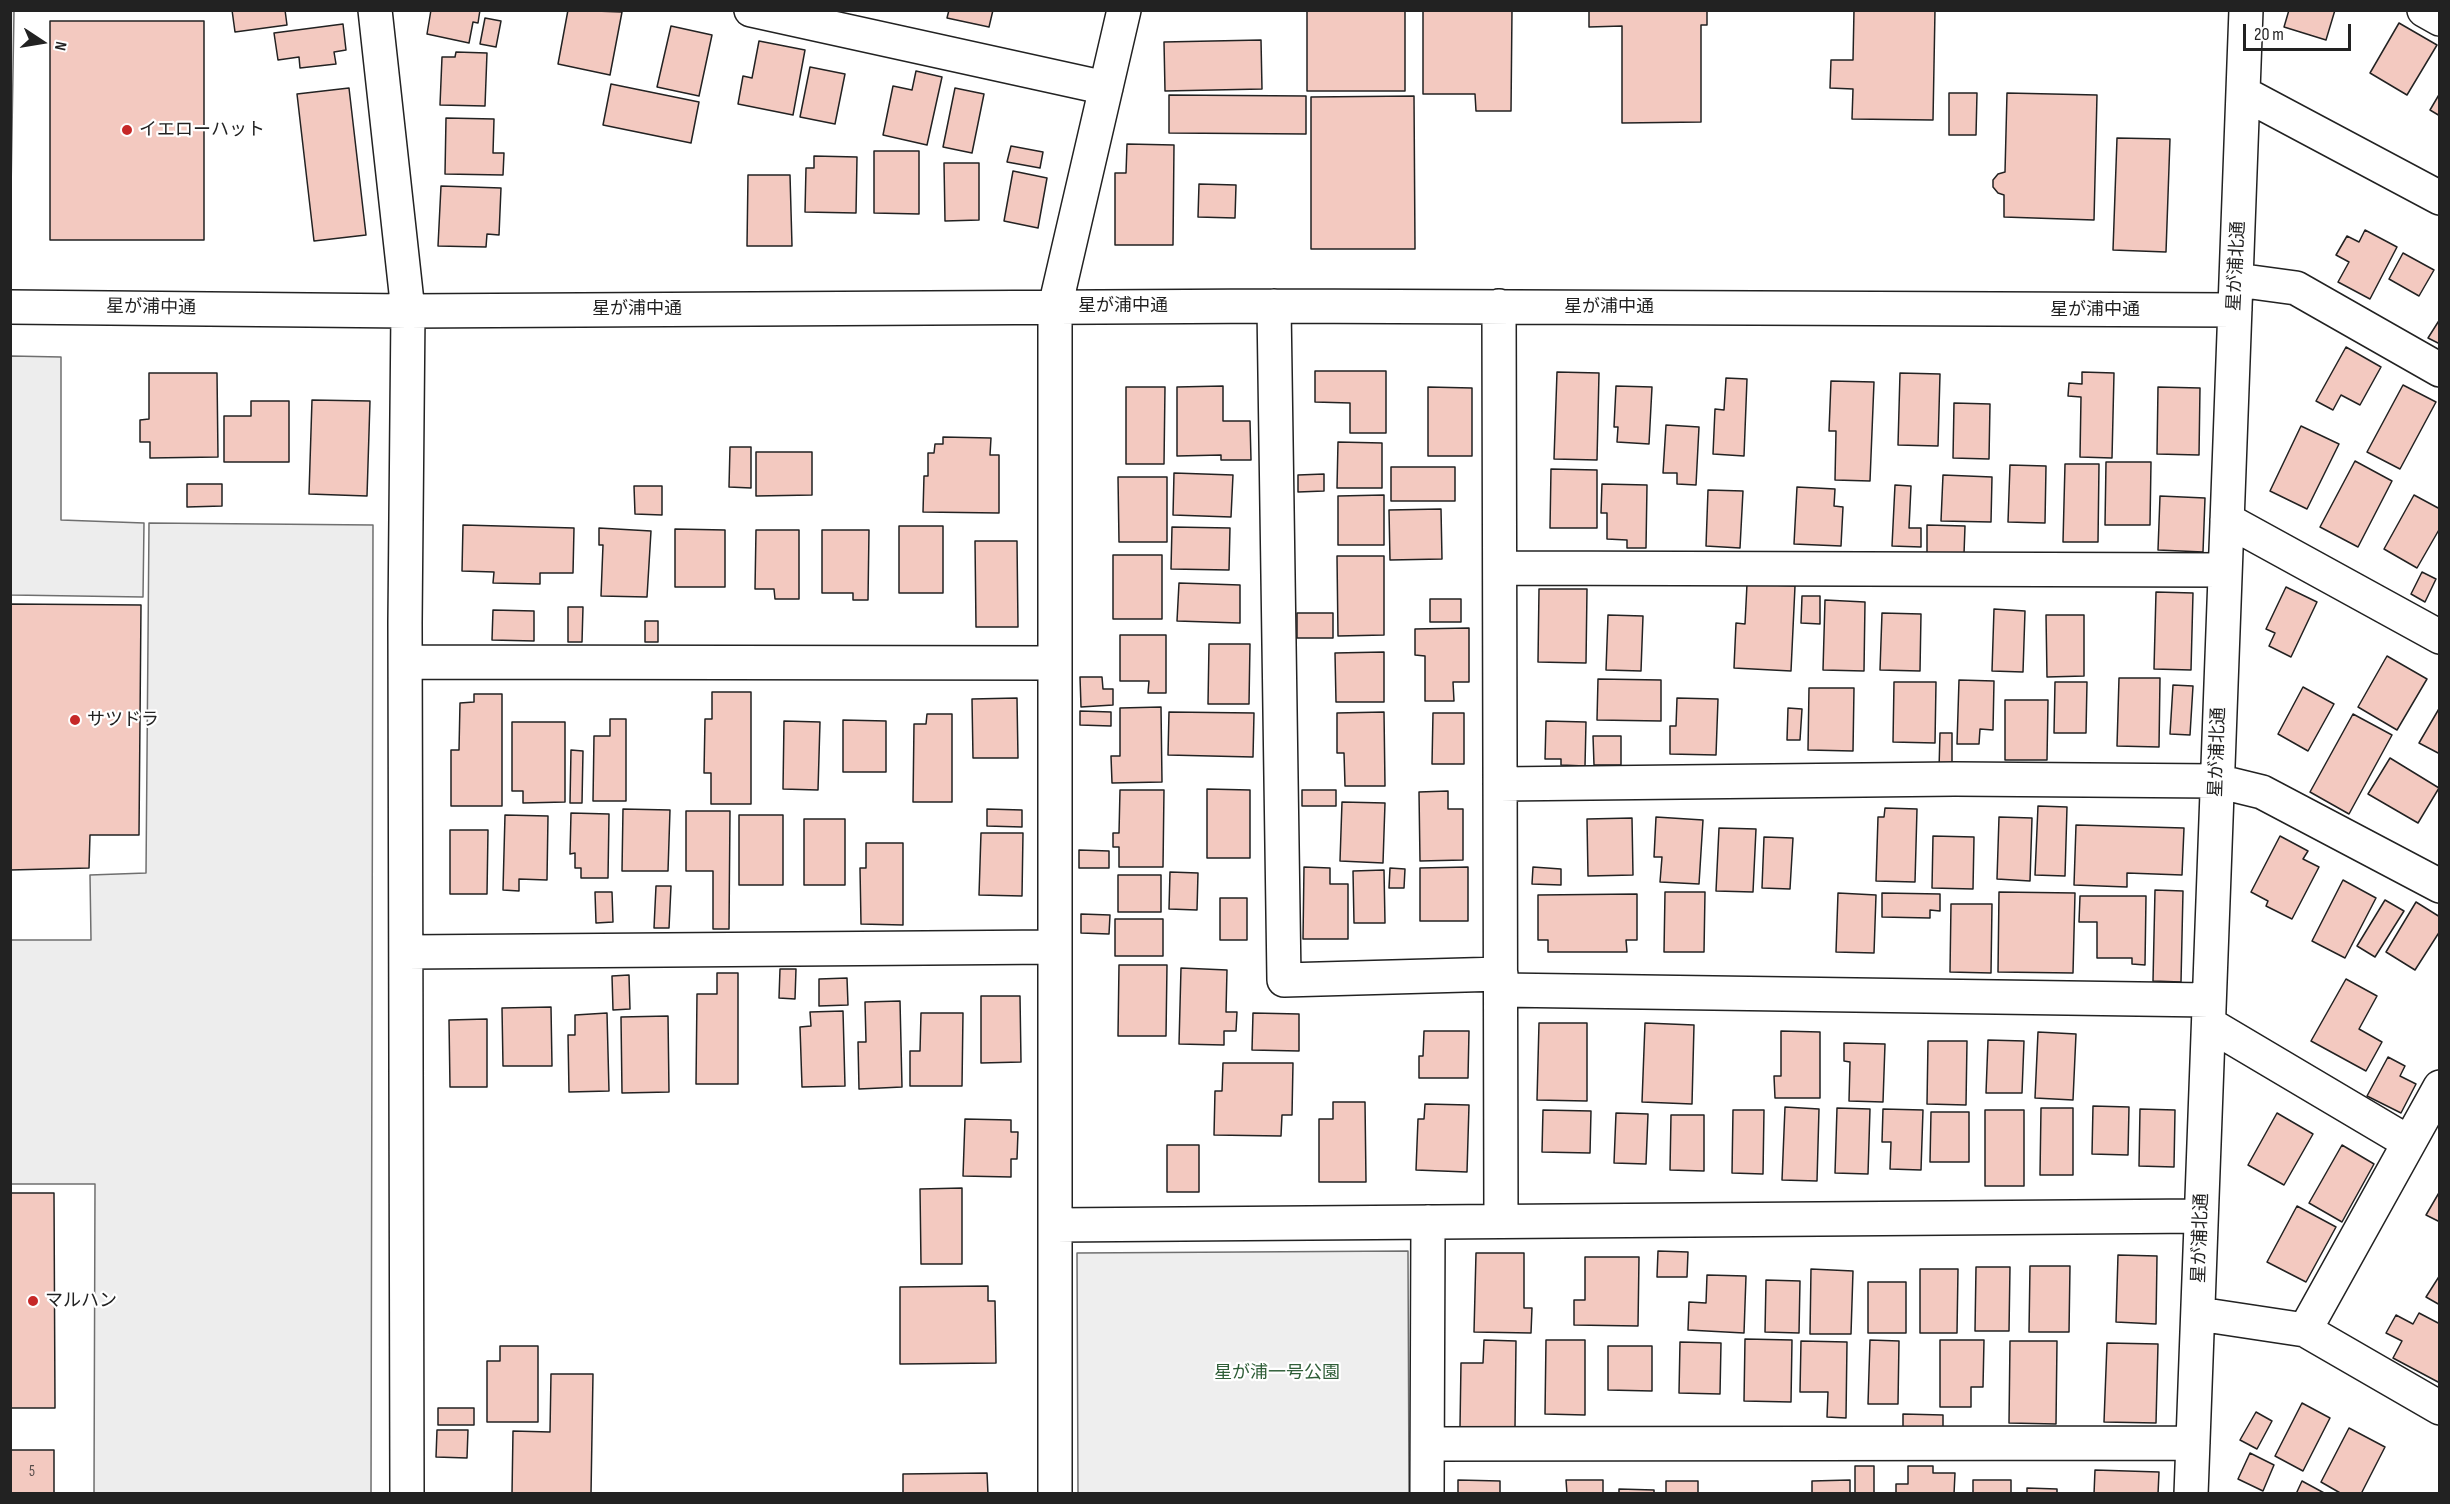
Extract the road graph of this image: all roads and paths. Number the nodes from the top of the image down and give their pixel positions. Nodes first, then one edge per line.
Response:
1 (375, 10) edge
2 (751, 10) edge
3 (1124, 10) edge
4 (2246, 10) edge
5 (2424, 10) edge
6 (2439, 19) edge
7 (1106, 88) junction
8 (2244, 93) junction
9 (2439, 198) edge
10 (2236, 296) junction
11 (1274, 306) junction
12 (1499, 306) junction
13 (10, 307) edge
14 (1055, 307) junction
15 (408, 311) junction
16 (2439, 370) edge
17 (2227, 520) junction
18 (1500, 568) junction
19 (2225, 570) junction
20 (2439, 637) edge
21 (406, 662) junction
22 (1055, 663) junction
23 (2217, 782) junction
24 (1500, 784) junction
25 (2439, 886) edge
26 (1055, 947) junction
27 (407, 952) junction
28 (1501, 982) junction
29 (2209, 1012) junction
30 (2439, 1087) edge
31 (2421, 1137) edge
32 (2201, 1216) junction
33 (1501, 1221) junction
34 (1428, 1222) junction
35 (1055, 1225) junction
36 (2199, 1314) junction
37 (2305, 1330) junction
38 (2439, 1408) edge
39 (2193, 1443) junction
40 (1428, 1444) junction
41 (407, 1494) edge
42 (1055, 1494) edge
43 (1427, 1494) edge
44 (2191, 1494) edge

1 - 15 street
2 - 7 street
3 - 7 street
4 - 8 street, 星が浦北通
5 - 6 street
7 - 14 street
8 - 9 street
8 - 10 street, 星が浦北通
10 - 12 street, 星が浦中通
10 - 16 street, 星が浦中通
10 - 17 street, 星が浦北通
11 - 12 street, 星が浦中通
11 - 14 street, 星が浦中通
11 - 28 street
12 - 18 street
13 - 15 street, 星が浦中通
14 - 15 street, 星が浦中通
14 - 22 street
15 - 21 street
17 - 19 street, 星が浦北通
17 - 20 street
18 - 19 street
18 - 24 street
19 - 23 street, 星が浦北通
21 - 22 street
21 - 27 street
22 - 26 street
23 - 24 street
23 - 25 street
23 - 29 street, 星が浦北通
24 - 28 street
26 - 27 street
26 - 35 street
27 - 41 street
28 - 29 street
28 - 33 street
29 - 31 street
29 - 32 street, 星が浦北通
30 - 31 street
31 - 37 street
32 - 33 street
32 - 36 street, 星が浦北通
33 - 34 street
34 - 35 street
34 - 40 street
35 - 42 street
36 - 37 street
36 - 39 street, 星が浦北通
37 - 38 street
39 - 40 street
39 - 44 street, 星が浦北通
40 - 43 street

